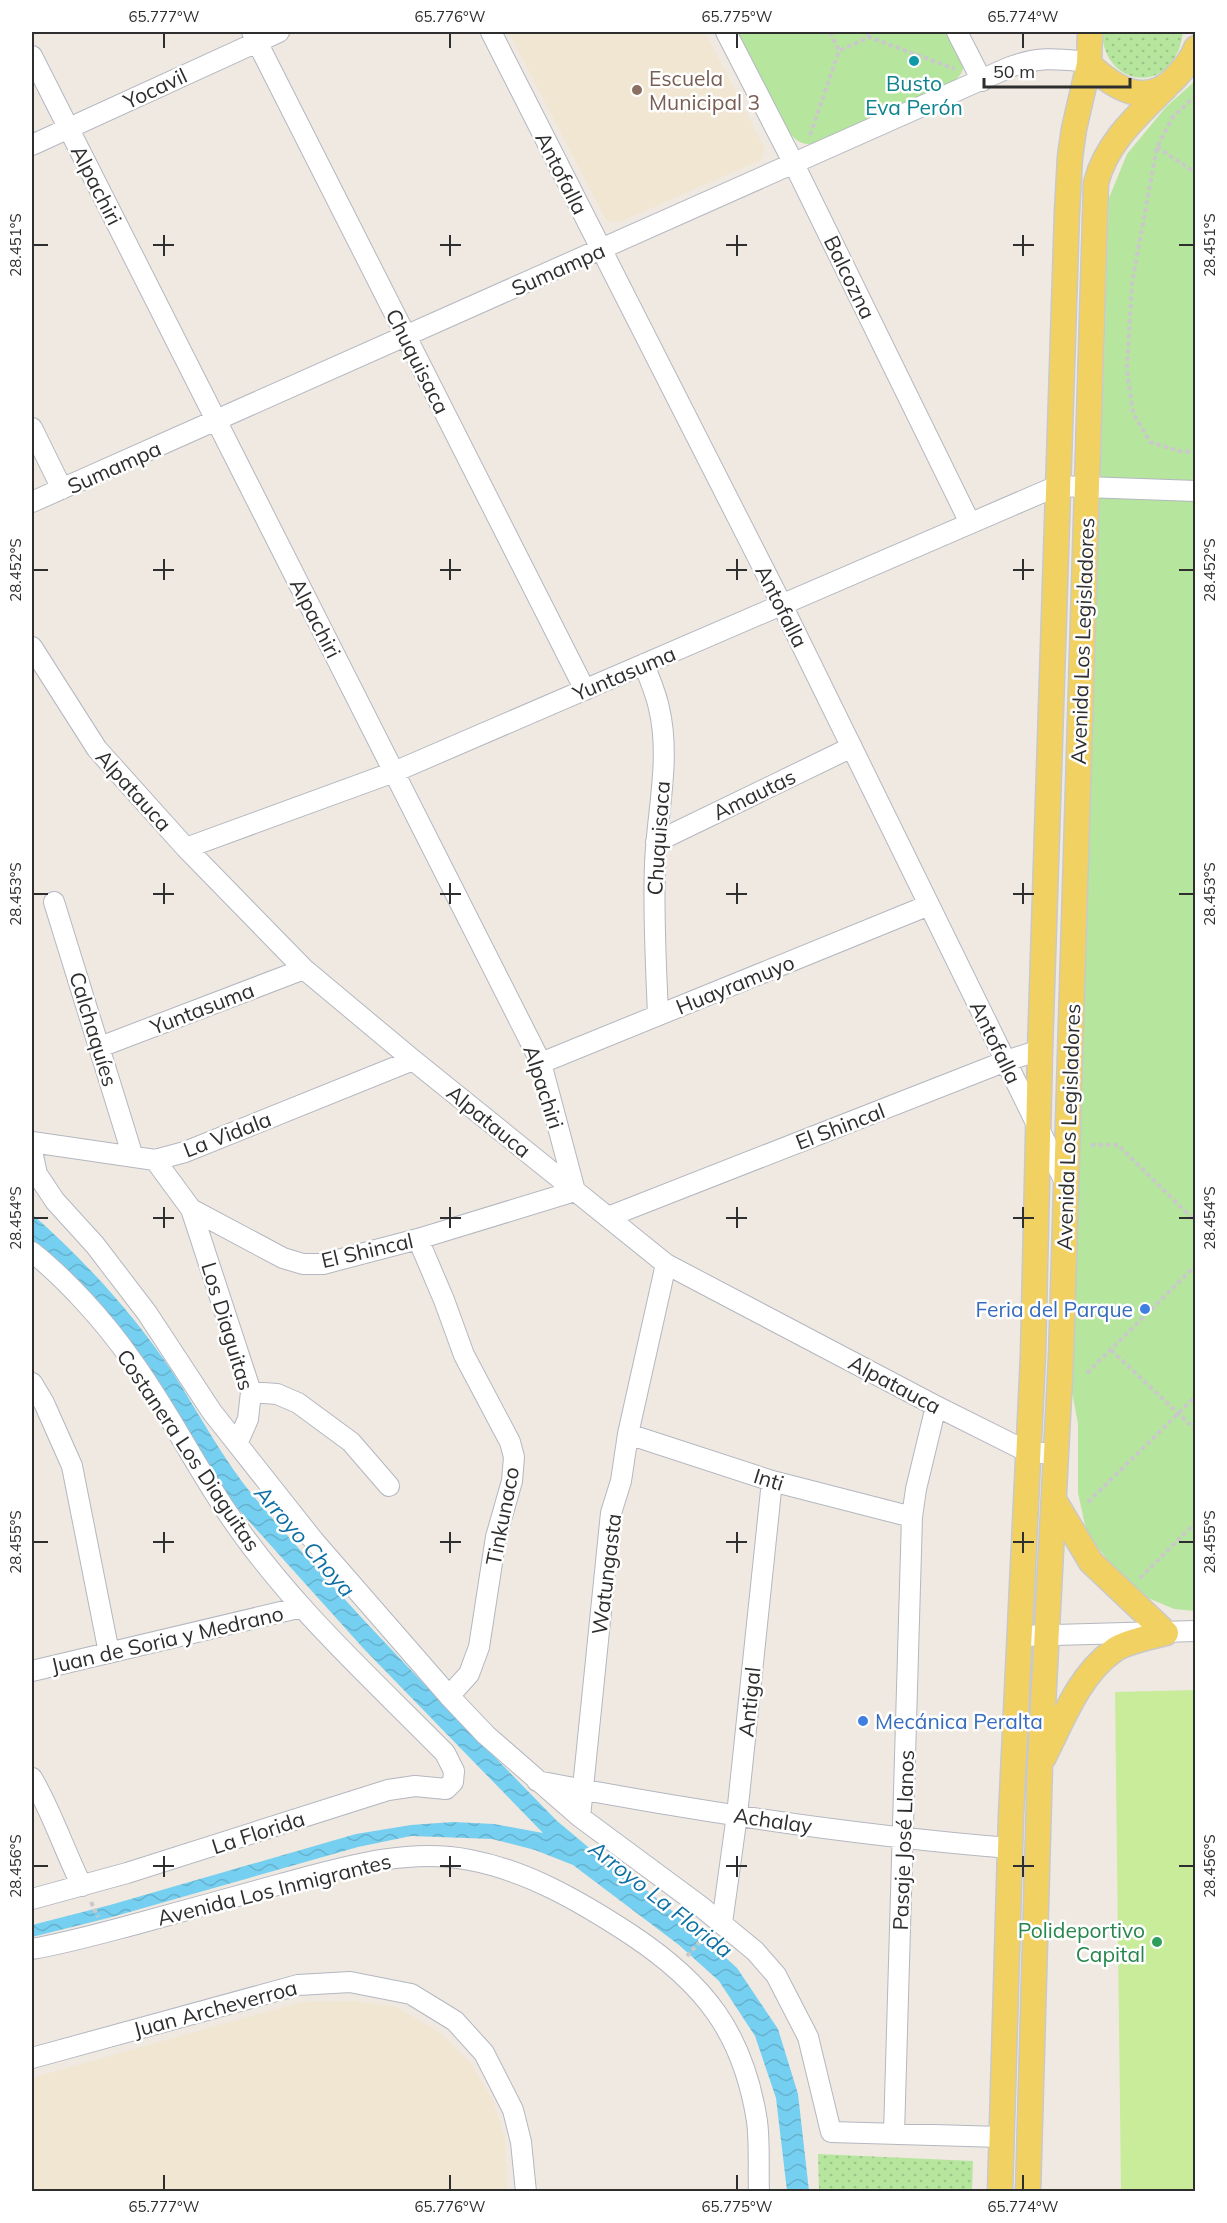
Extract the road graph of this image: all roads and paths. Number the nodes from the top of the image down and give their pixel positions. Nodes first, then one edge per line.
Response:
1 (279, 32) edge
2 (491, 32) edge
3 (726, 32) edge
4 (830, 32) edge
5 (867, 32) edge
6 (957, 32) edge
7 (1090, 32) edge
8 (254, 37) edge
9 (869, 37) junction
10 (839, 51) junction
11 (32, 56) edge
12 (1194, 56) edge
13 (1089, 63) junction
14 (982, 81) junction
15 (1166, 87) junction
16 (1196, 95) edge
17 (68, 128) junction
18 (32, 145) edge
19 (1157, 147) junction
20 (794, 164) junction
21 (1196, 173) edge
22 (601, 250) junction
23 (406, 337) junction
24 (216, 421) junction
25 (32, 428) edge
26 (1196, 452) edge
27 (1057, 486) junction
28 (1087, 487) junction
29 (62, 489) junction
30 (1196, 490) edge
31 (32, 502) edge
32 (970, 524) junction
33 (782, 605) junction
34 (32, 647) edge
35 (644, 664) junction
36 (585, 690) junction
37 (852, 747) junction
38 (394, 772) junction
39 (656, 842) junction
40 (186, 848) junction
41 (54, 902) dead end
42 (929, 905) junction
43 (304, 969) junction
44 (658, 1015) junction
45 (100, 1047) junction
46 (1040, 1050) junction
47 (413, 1060) junction
48 (1006, 1061) junction
49 (541, 1063) junction
50 (1038, 1128) junction
51 (32, 1142) edge
52 (1091, 1145) dead end
53 (32, 1151) edge
54 (133, 1157) junction
55 (155, 1160) junction
56 (1066, 1184) junction
57 (575, 1191) junction
58 (191, 1209) junction
59 (608, 1217) junction
60 (1196, 1222) edge
61 (418, 1239) junction
62 (32, 1252) edge
63 (666, 1264) junction
64 (1196, 1265) edge
65 (1111, 1349) junction
66 (1087, 1373) dead end
67 (32, 1383) edge
68 (251, 1392) junction
69 (1196, 1396) edge
70 (936, 1406) junction
71 (1178, 1413) junction
72 (1196, 1430) edge
73 (628, 1434) junction
74 (237, 1444) junction
75 (1028, 1452) junction
76 (1056, 1454) junction
77 (772, 1481) junction
78 (389, 1486) dead end
79 (1054, 1500) junction
80 (1088, 1502) dead end
81 (912, 1517) junction
82 (1196, 1522) edge
83 (1140, 1578) dead end
84 (302, 1608) junction
85 (1196, 1631) edge
86 (1166, 1633) junction
87 (1019, 1636) junction
88 (1046, 1636) junction
89 (109, 1653) junction
90 (32, 1671) edge
91 (449, 1696) junction
92 (445, 1753) joint
93 (1041, 1764) junction
94 (32, 1778) edge
95 (537, 1781) junction
96 (582, 1789) junction
97 (736, 1815) junction
98 (579, 1817) junction
99 (904, 1839) junction
100 (1010, 1848) junction
101 (82, 1886) junction
102 (32, 1899) edge
103 (715, 1928) junction
104 (105, 1932) junction
105 (32, 1949) edge
106 (686, 1957) dead end
107 (32, 2058) edge
108 (894, 2134) junction
109 (1001, 2137) junction
110 (526, 2192) edge
111 (759, 2192) edge
112 (1000, 2192) edge
113 (1028, 2192) edge

1 - 8 street, Yocavil
2 - 22 street, Antofalla
3 - 20 street, Balcozna
4 - 10 path
5 - 9 path
6 - 14 street
7 - 13 main road, Avenida Los Legisladores
8 - 17 street, Yocavil
8 - 23 street, Chuquisaca
9 - 10 path
9 - 14 path
10 - 20 path
11 - 17 street, Alpachiri
12 - 15 main road, Avenida Los Legisladores
13 - 14 street, Sumampa
13 - 15 main road
13 - 27 main road, Avenida Los Legisladores
14 - 20 street, Sumampa
15 - 28 main road, Avenida Los Legisladores
16 - 19 path
17 - 18 street, Yocavil
17 - 24 street, Alpachiri
19 - 21 path
19 - 26 path
20 - 22 street, Sumampa
20 - 32 street, Balcozna
22 - 23 street, Sumampa
22 - 33 street, Antofalla
23 - 24 street, Sumampa
23 - 36 street, Chuquisaca
24 - 29 street, Sumampa
24 - 38 street, Alpachiri
25 - 29 street
27 - 28 street
27 - 32 street, Yuntasuma
27 - 46 main road, Avenida Los Legisladores
28 - 30 street
28 - 56 main road, Avenida Los Legisladores
29 - 31 street, Sumampa
32 - 33 street, Yuntasuma
33 - 35 street, Yuntasuma
33 - 37 street, Antofalla
34 - 40 street, Alpatauca
35 - 36 street, Yuntasuma
35 - 39 street, Chuquisaca
36 - 38 street, Yuntasuma
37 - 39 street, Amautas
37 - 42 street, Antofalla
38 - 40 street, Yuntasuma
38 - 49 street, Alpachiri
39 - 44 street, Chuquisaca
40 - 43 street, Alpatauca
41 - 45 street, Calchaquíes
42 - 44 street, Huayramuyo
42 - 48 street, Antofalla
43 - 45 street, Yuntasuma
43 - 47 street, Alpatauca
44 - 49 street, Huayramuyo
45 - 54 street, Calchaquíes
46 - 48 street, El Shincal
46 - 50 main road, Avenida Los Legisladores
47 - 55 street, La Vidala
47 - 57 street, Alpatauca
48 - 50 street, Antofalla
48 - 59 street, El Shincal
49 - 57 street, Alpachiri
50 - 56 street, Antofalla
50 - 75 main road, Avenida Los Legisladores
51 - 54 street, La Vidala
52 - 60 path
53 - 74 street
54 - 55 street, La Vidala
55 - 58 street, El Shincal
56 - 76 main road, Avenida Los Legisladores
57 - 59 street, Alpatauca
57 - 61 street, El Shincal
58 - 61 street, El Shincal
58 - 68 street, Los Diaguitas
59 - 63 street, Alpatauca
61 - 91 street, Tinkunaco
62 - 84 street, Costanera Los Diaguitas
63 - 70 street, Alpatauca
63 - 73 street, Watungasta
64 - 65 path
65 - 66 path
65 - 71 path
67 - 89 street
68 - 74 street, Los Diaguitas
68 - 78 street
69 - 71 path
70 - 75 street, Alpatauca
70 - 81 street, Pasaje José Llanos
71 - 72 path
71 - 80 path
73 - 77 street, Inti
73 - 96 street, Watungasta
74 - 91 street
75 - 76 street, Alpatauca
75 - 87 main road, Avenida Los Legisladores
76 - 79 main road, Avenida Los Legisladores
77 - 81 street, Inti
77 - 97 street, Antigal
79 - 86 main road
79 - 88 main road, Avenida Los Legisladores
81 - 99 street, Pasaje José Llanos
82 - 83 path
84 - 89 street, Juan de Soria y Medrano
84 - 92 street, Costanera Los Diaguitas
85 - 86 street
86 - 88 street
86 - 93 main road
87 - 88 street
87 - 100 main road, Avenida Los Legisladores
88 - 93 main road, Avenida Los Legisladores
89 - 90 street, Juan de Soria y Medrano
91 - 95 street
92 - 101 street, La Florida
93 - 113 main road, Avenida Los Legisladores
94 - 101 street
95 - 96 street, Achalay
95 - 98 street
96 - 97 street, Achalay
96 - 98 street, Watungasta
97 - 99 street, Achalay
97 - 103 street, Antigal
98 - 103 street
99 - 100 street, Achalay
99 - 108 street, Pasaje José Llanos
100 - 109 main road, Avenida Los Legisladores
101 - 102 street, La Florida
101 - 104 path
103 - 106 path
103 - 108 street
104 - 105 street, Avenida Los Inmigrantes
104 - 111 street, Avenida Los Inmigrantes
107 - 110 street, Juan Archeverroa
108 - 109 street
109 - 112 main road, Avenida Los Legisladores

